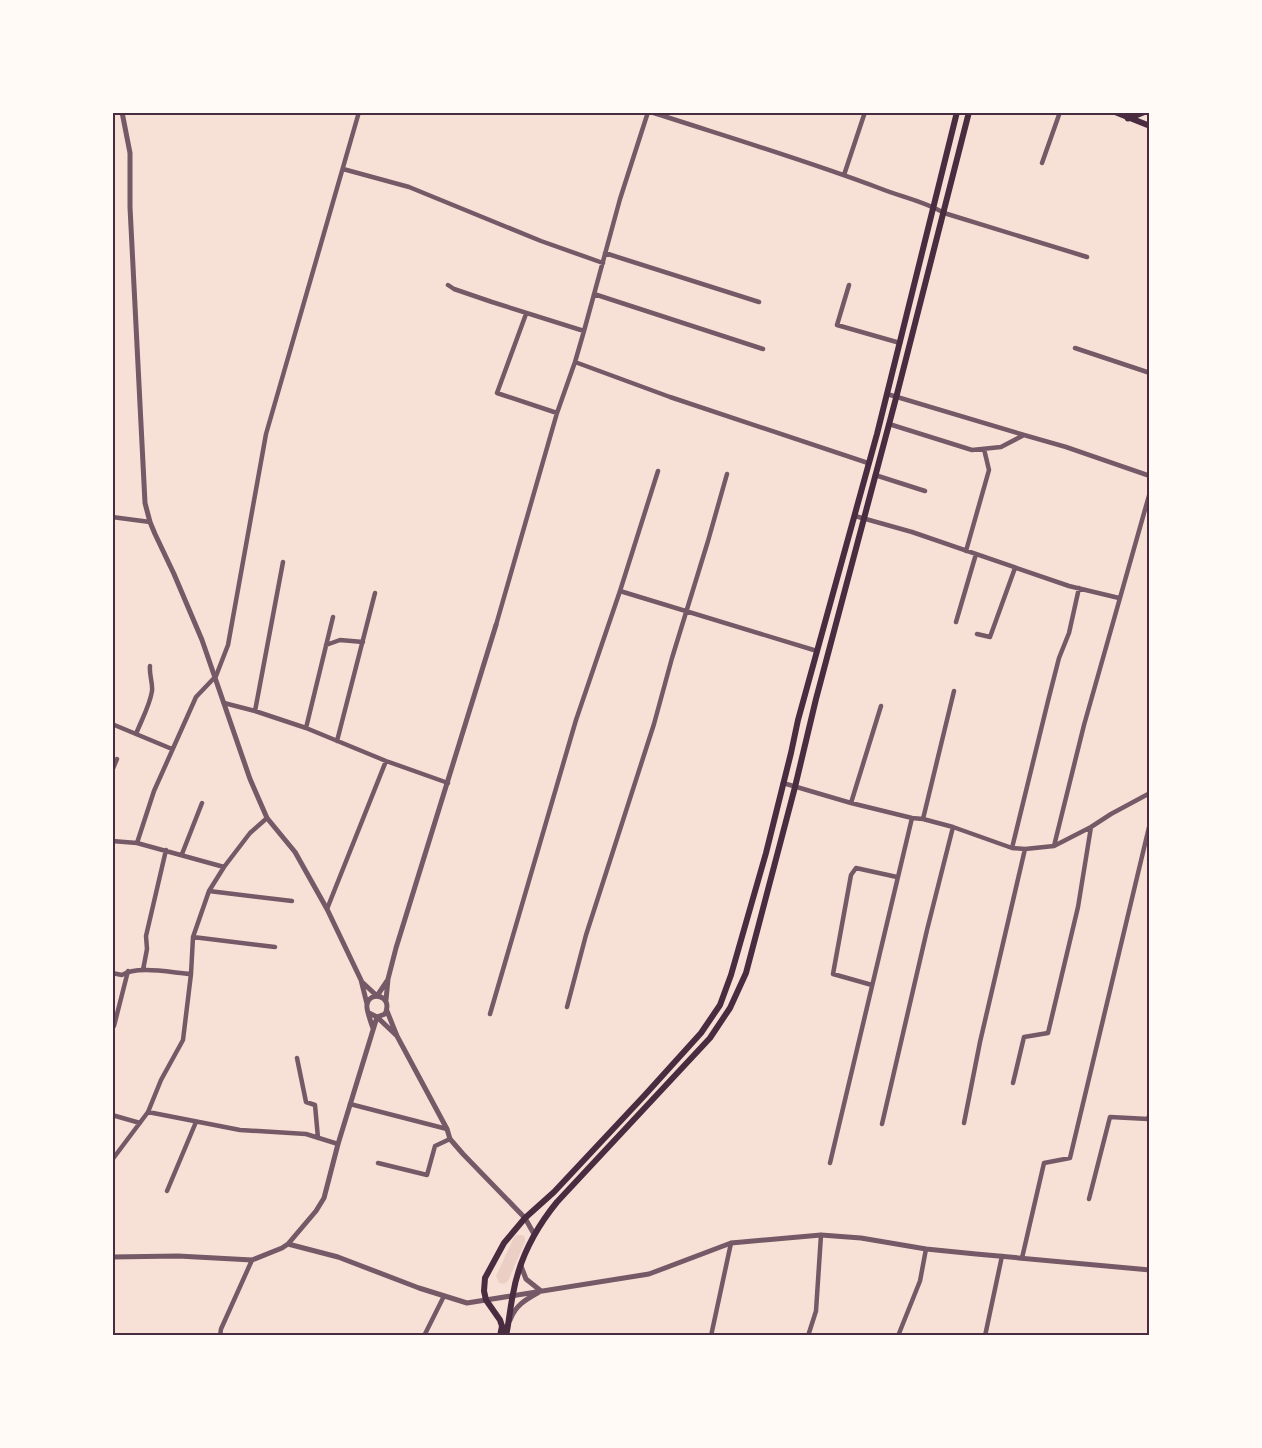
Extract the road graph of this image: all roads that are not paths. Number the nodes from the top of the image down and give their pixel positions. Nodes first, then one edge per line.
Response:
1 (122, 112) edge
2 (359, 112) edge
3 (650, 112) edge
4 (865, 112) edge
5 (957, 112) edge
6 (969, 112) edge
7 (1060, 112) edge
8 (1115, 112) edge
9 (1143, 112) edge
10 (1128, 118) junction
11 (1149, 126) edge
12 (1042, 163) dead end
13 (343, 169) junction
14 (844, 175) junction
15 (934, 207) junction
16 (944, 213) junction
17 (605, 253) junction
18 (1087, 257) dead end
19 (603, 263) junction
20 (448, 285) dead end
21 (849, 285) dead end
22 (594, 294) junction
23 (759, 302) dead end
24 (526, 314) junction
25 (584, 332) junction
26 (900, 343) junction
27 (1075, 348) dead end
28 (763, 349) dead end
29 (575, 362) junction
30 (1149, 373) edge
31 (887, 394) junction
32 (896, 398) junction
33 (557, 413) junction
34 (889, 424) junction
35 (1024, 435) junction
36 (984, 449) junction
37 (868, 463) junction
38 (658, 471) dead end
39 (727, 474) dead end
40 (875, 475) junction
41 (1149, 476) edge
42 (925, 492) dead end
43 (1149, 492) edge
44 (855, 516) junction
45 (114, 517) edge
46 (864, 519) junction
47 (150, 522) junction
48 (112, 523) edge
49 (966, 551) junction
50 (976, 554) junction
51 (283, 562) dead end
52 (1015, 568) junction
53 (1079, 588) junction
54 (620, 591) junction
55 (375, 593) dead end
56 (1119, 598) junction
57 (687, 611) junction
58 (333, 617) dead end
59 (956, 622) dead end
60 (496, 625) joint
61 (977, 634) dead end
62 (363, 642) junction
63 (326, 645) junction
64 (818, 651) junction
65 (150, 666) dead end
66 (216, 676) junction
67 (954, 691) dead end
68 (224, 704) junction
69 (881, 706) dead end
70 (255, 711) junction
71 (112, 724) edge
72 (306, 728) junction
73 (136, 734) junction
74 (337, 741) junction
75 (172, 749) junction
76 (117, 759) dead end
77 (386, 761) junction
78 (112, 771) edge
79 (448, 783) junction
80 (783, 783) junction
81 (795, 787) junction
82 (1149, 792) edge
83 (202, 803) dead end
84 (851, 804) junction
85 (267, 818) junction
86 (912, 818) junction
87 (923, 819) junction
88 (1149, 823) edge
89 (953, 827) junction
90 (1091, 827) junction
91 (112, 841) edge
92 (137, 843) junction
93 (1054, 846) junction
94 (1012, 848) junction
95 (1025, 849) junction
96 (166, 850) junction
97 (182, 854) junction
98 (224, 867) junction
99 (897, 877) junction
100 (209, 891) junction
101 (292, 901) dead end
102 (327, 909) junction
103 (194, 937) junction
104 (275, 947) dead end
105 (143, 970) junction
106 (128, 971) junction
107 (112, 973) edge
108 (191, 974) junction
109 (361, 980) junction
110 (388, 980) junction
111 (872, 985) junction
112 (376, 996) junction
113 (386, 1000) junction
114 (367, 1004) junction
115 (567, 1007) dead end
116 (387, 1011) junction
117 (369, 1013) junction
118 (490, 1014) dead end
119 (377, 1017) junction
120 (114, 1026) edge
121 (373, 1030) junction
122 (398, 1036) junction
123 (297, 1058) dead end
124 (1013, 1083) dead end
125 (350, 1104) junction
126 (148, 1112) junction
127 (112, 1115) edge
128 (1149, 1117) edge
129 (196, 1122) junction
130 (140, 1123) junction
131 (964, 1123) dead end
132 (882, 1124) dead end
133 (447, 1129) junction
134 (318, 1138) junction
135 (450, 1138) junction
136 (338, 1144) junction
137 (112, 1160) edge
138 (378, 1163) dead end
139 (830, 1163) dead end
140 (167, 1191) dead end
141 (1089, 1199) dead end
142 (525, 1218) junction
143 (534, 1234) junction
144 (821, 1235) junction
145 (731, 1242) junction
146 (288, 1244) junction
147 (926, 1249) junction
148 (1002, 1256) junction
149 (112, 1257) edge
150 (1022, 1258) junction
151 (252, 1260) junction
152 (521, 1266) junction
153 (1149, 1270) edge
154 (541, 1291) junction
155 (513, 1295) junction
156 (444, 1296) junction
157 (486, 1300) junction
158 (508, 1323) junction
159 (220, 1335) edge
160 (424, 1335) edge
161 (500, 1335) edge
162 (506, 1335) edge
163 (711, 1335) edge
164 (808, 1335) edge
165 (897, 1335) edge
166 (985, 1335) edge

1 - 47 street
2 - 13 street
3 - 14 street
3 - 17 street
4 - 14 street
5 - 15 main road
6 - 16 main road
7 - 12 street
8 - 10 main road
9 - 10 highway
10 - 11 main road
13 - 19 street
13 - 66 street
14 - 15 street
15 - 16 street
15 - 26 main road
16 - 18 street
16 - 32 main road
17 - 19 street
17 - 23 street
19 - 22 street
20 - 24 street
21 - 26 street
22 - 25 street
22 - 28 street
24 - 25 street
24 - 33 street
25 - 29 street
26 - 31 main road
27 - 30 street
29 - 33 street
29 - 37 street
31 - 32 street
31 - 37 main road
32 - 34 main road
32 - 35 street
33 - 60 street
34 - 36 street
34 - 40 main road
35 - 36 street
35 - 41 street
36 - 49 street
37 - 44 main road
38 - 54 street
39 - 57 street
40 - 42 street
40 - 46 main road
43 - 56 street
44 - 46 street
44 - 64 main road
45 - 47 street
45 - 48 street
46 - 49 street
46 - 81 main road
47 - 66 street
49 - 50 street
50 - 52 street
50 - 59 street
51 - 70 street
52 - 53 street
52 - 61 street
53 - 56 street
53 - 94 street
54 - 57 street
54 - 118 street
55 - 62 street
56 - 93 street
57 - 64 street
57 - 115 street
58 - 63 street
60 - 79 street
62 - 63 street
62 - 74 street
63 - 72 street
64 - 80 main road
65 - 73 street
66 - 68 street
66 - 75 street
67 - 87 street
68 - 70 street
68 - 85 street
69 - 84 street
70 - 72 street
71 - 73 street
72 - 74 street
73 - 75 street
74 - 77 street
75 - 92 street
76 - 78 street
77 - 79 street
77 - 102 street
79 - 110 street
80 - 81 street
80 - 142 main road
81 - 84 street
81 - 143 main road
82 - 90 street
83 - 97 street
84 - 86 street
85 - 98 street
85 - 102 street
86 - 87 street
86 - 99 street
87 - 89 street
88 - 150 street
89 - 94 street
89 - 132 street
90 - 93 street
90 - 124 street
91 - 92 street
92 - 96 street
93 - 95 street
94 - 95 street
95 - 131 street
96 - 97 street
96 - 105 street
97 - 98 street
98 - 100 street
99 - 111 street
99 - 111 street
100 - 101 street
100 - 103 street
102 - 109 street
103 - 104 street
103 - 108 street
105 - 106 street
105 - 108 street
106 - 107 street
106 - 120 street
108 - 126 street
109 - 112 street
109 - 114 street
110 - 112 street
110 - 113 street
111 - 139 street
112 - 113 street
112 - 114 street
113 - 116 street
114 - 117 street
116 - 119 street
116 - 122 street
117 - 119 street
117 - 121 street
119 - 121 street
119 - 122 street
121 - 125 street
122 - 133 street
123 - 134 street
125 - 133 street
125 - 136 street
126 - 129 street
126 - 130 street
127 - 130 street
128 - 141 street
129 - 134 street
129 - 140 street
130 - 137 street
133 - 135 street
134 - 136 street
135 - 138 street
135 - 142 street
136 - 146 street
142 - 143 street
142 - 157 main road
143 - 152 main road
144 - 145 street
144 - 147 street
144 - 164 street
145 - 154 street
145 - 163 street
146 - 151 street
146 - 156 street
147 - 148 street
147 - 165 street
148 - 150 street
148 - 166 street
149 - 151 street
150 - 153 street
151 - 159 street
152 - 154 street
152 - 155 main road
154 - 155 street
154 - 158 street
155 - 157 street
155 - 158 main road
156 - 157 street
156 - 160 street
157 - 161 main road
158 - 162 main road

